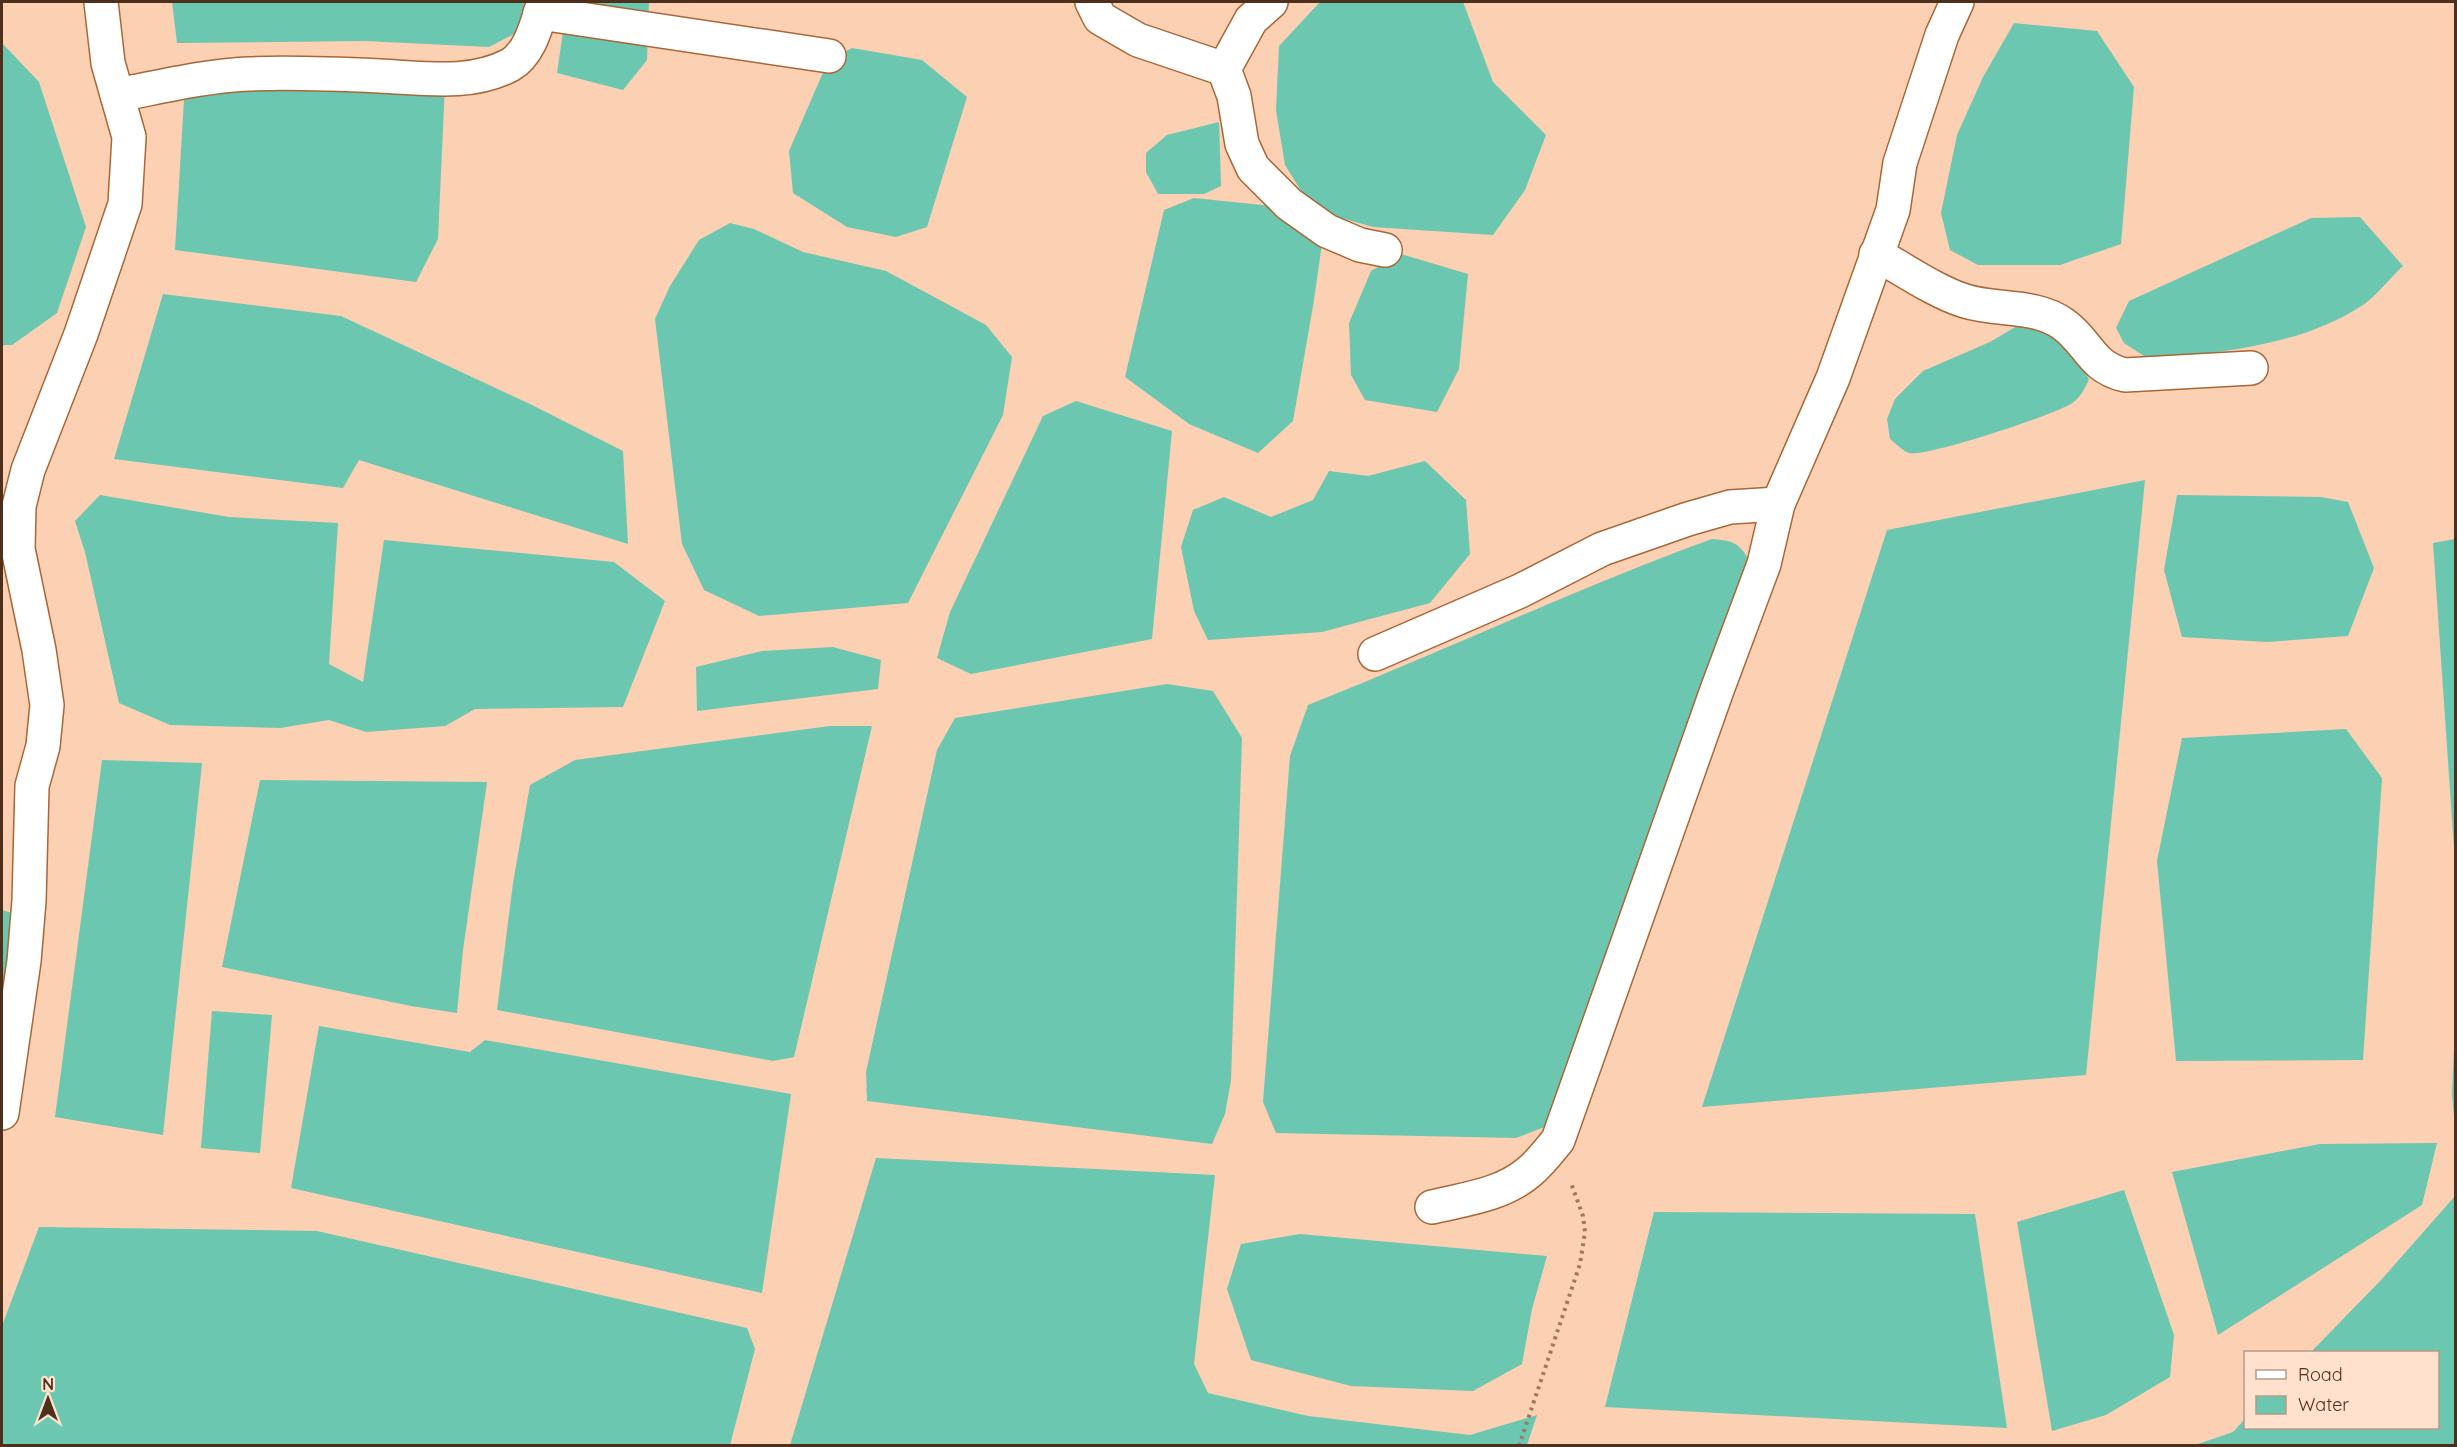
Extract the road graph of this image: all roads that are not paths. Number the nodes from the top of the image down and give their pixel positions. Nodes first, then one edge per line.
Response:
1 (101, 2) edge
2 (1092, 2) edge
3 (1271, 2) edge
4 (1957, 2) edge
5 (542, 8) edge
6 (830, 56) dead end
7 (1224, 69) junction
8 (117, 95) junction
9 (1385, 250) dead end
10 (1876, 254) junction
11 (2252, 368) dead end
12 (1778, 504) junction
13 (10, 544) edge
14 (1375, 654) dead end
15 (2, 1113) edge
16 (1432, 1207) dead end

1 - 8 street
2 - 7 street
3 - 7 street
4 - 10 street
5 - 6 street
5 - 8 street
7 - 9 street
8 - 13 street
10 - 11 street
10 - 12 street
12 - 14 street
12 - 16 street
13 - 15 street

